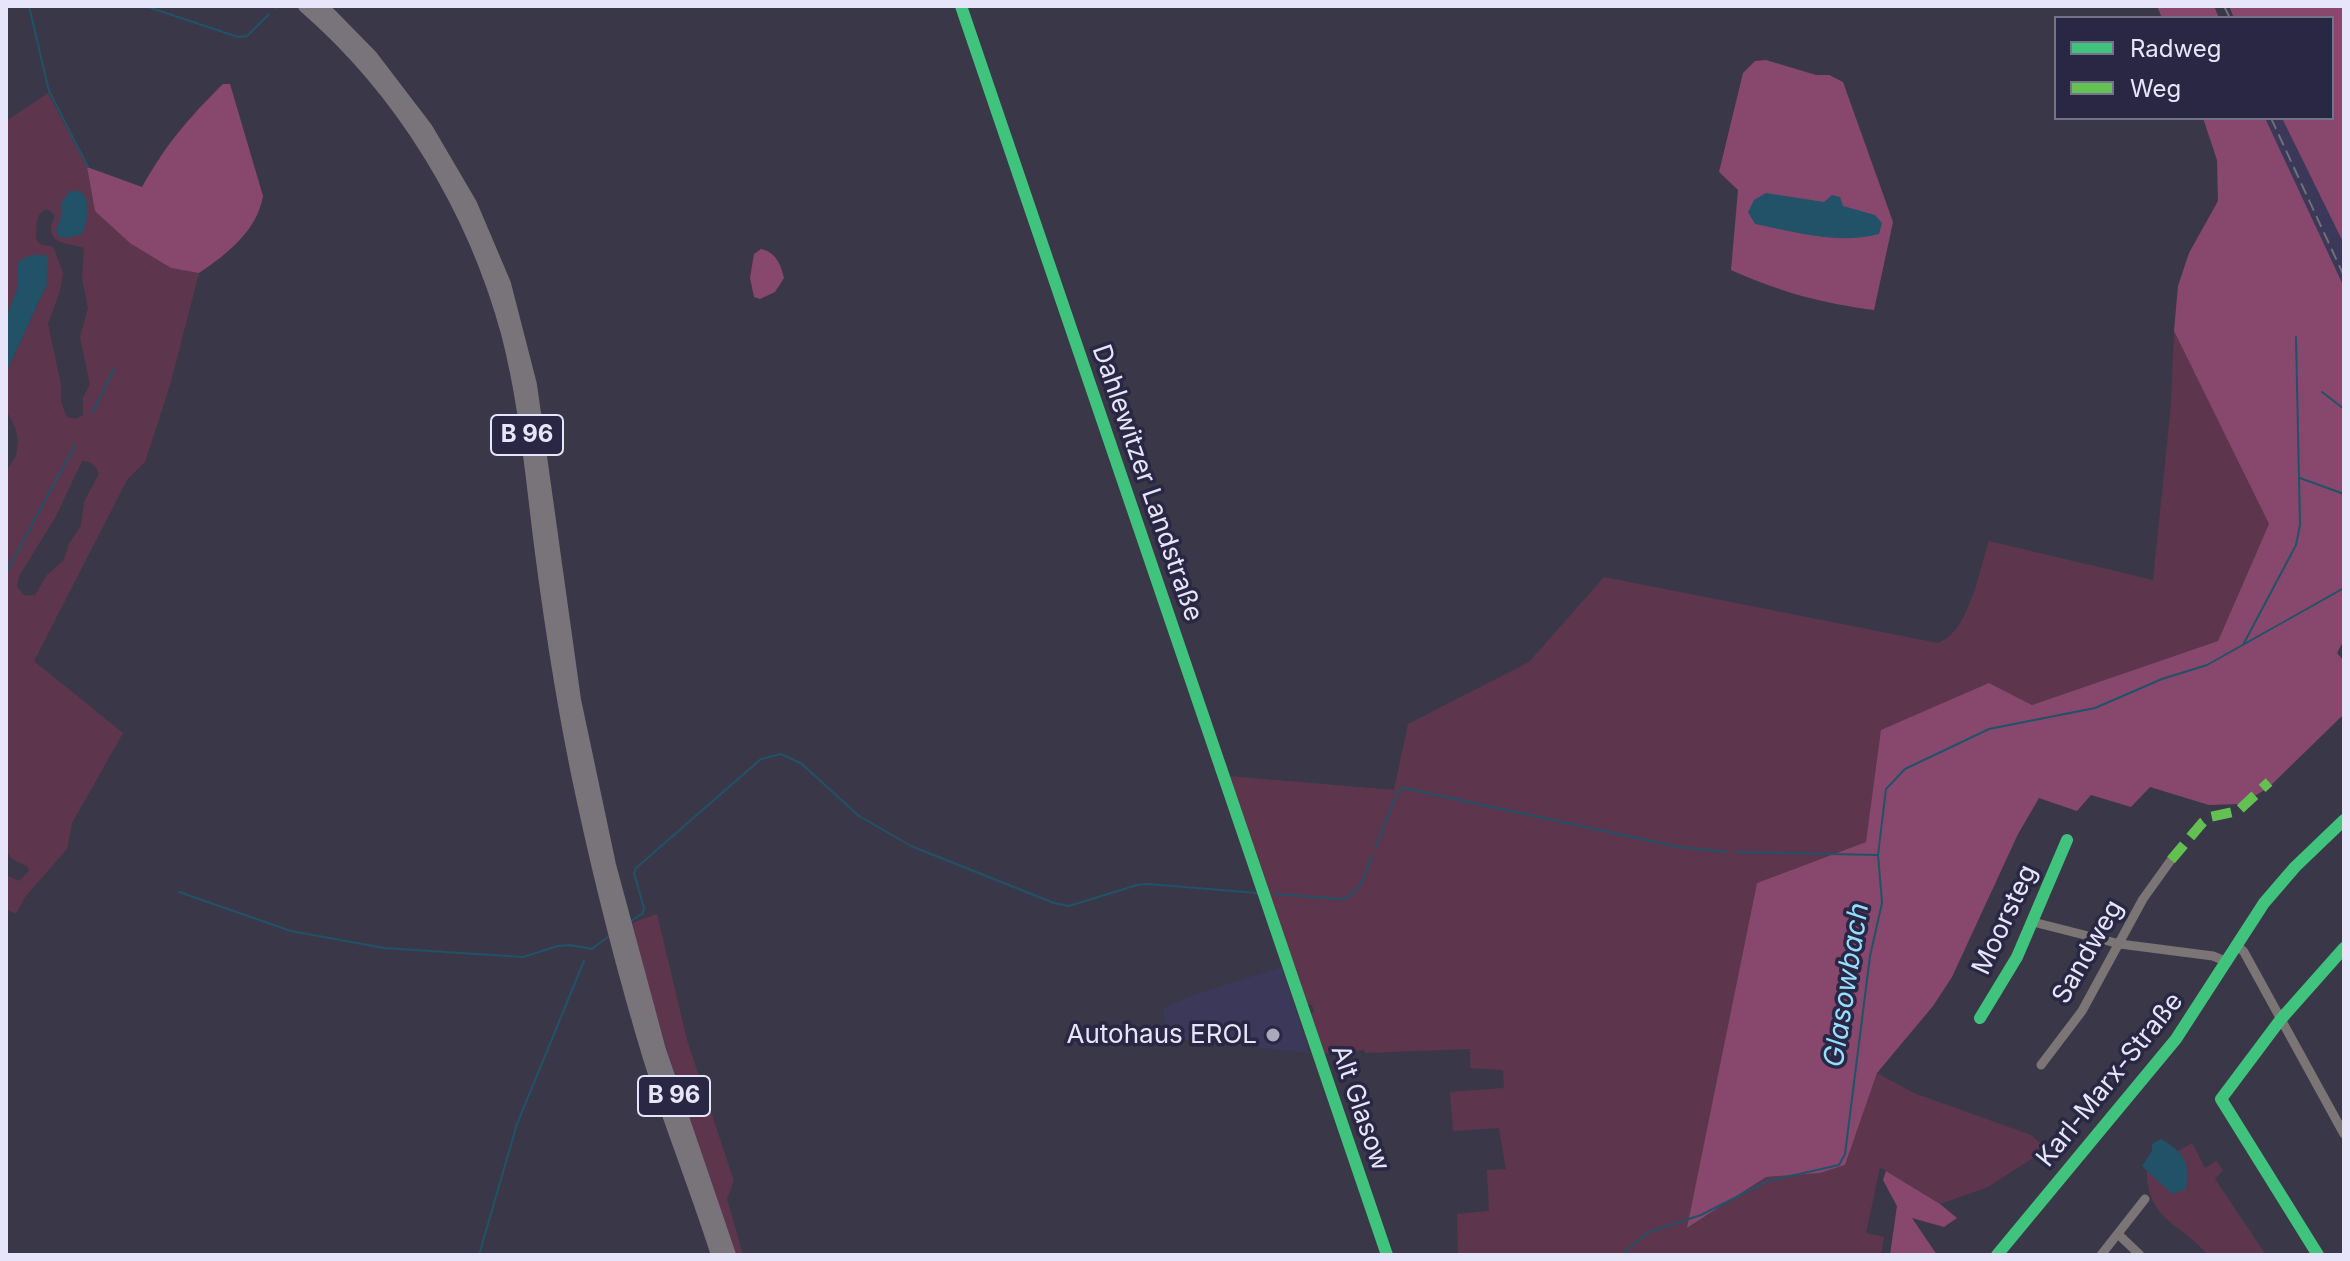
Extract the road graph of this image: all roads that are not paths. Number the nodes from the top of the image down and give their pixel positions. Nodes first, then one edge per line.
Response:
1 (305, 6) edge
2 (321, 6) edge
3 (961, 6) edge
4 (2344, 820) edge
5 (2067, 840) dead end
6 (2171, 860) dead end
7 (616, 918) junction
8 (2033, 922) junction
9 (622, 937) junction
10 (2120, 944) junction
11 (2236, 944) junction
12 (2344, 948) edge
13 (2225, 961) junction
14 (1292, 975) joint
15 (1980, 1018) dead end
16 (2281, 1019) junction
17 (2041, 1065) dead end
18 (2344, 1134) edge
19 (2145, 1199) dead end
20 (2118, 1234) junction
21 (718, 1255) edge
22 (729, 1255) edge
23 (1387, 1255) edge
24 (1997, 1255) edge
25 (2101, 1255) edge
26 (2140, 1255) edge
27 (2318, 1255) edge

1 - 7 highway, B 96
2 - 7 highway, B 96
3 - 14 street, Dahlewitzer Landstraße
4 - 11 street, Karl-Marx-Straße
5 - 8 street, Moorsteg
6 - 10 street, Sandweg
7 - 9 highway, B 96
8 - 10 street
8 - 15 street, Moorsteg
9 - 21 highway, B 96
9 - 22 highway, B 96
10 - 13 street
10 - 17 street, Sandweg
11 - 13 street, Karl-Marx-Straße
11 - 16 street
12 - 16 street
13 - 24 street, Karl-Marx-Straße
14 - 23 street, Alt Glasow
16 - 18 street
16 - 27 street
19 - 20 street
20 - 25 street
20 - 26 street

